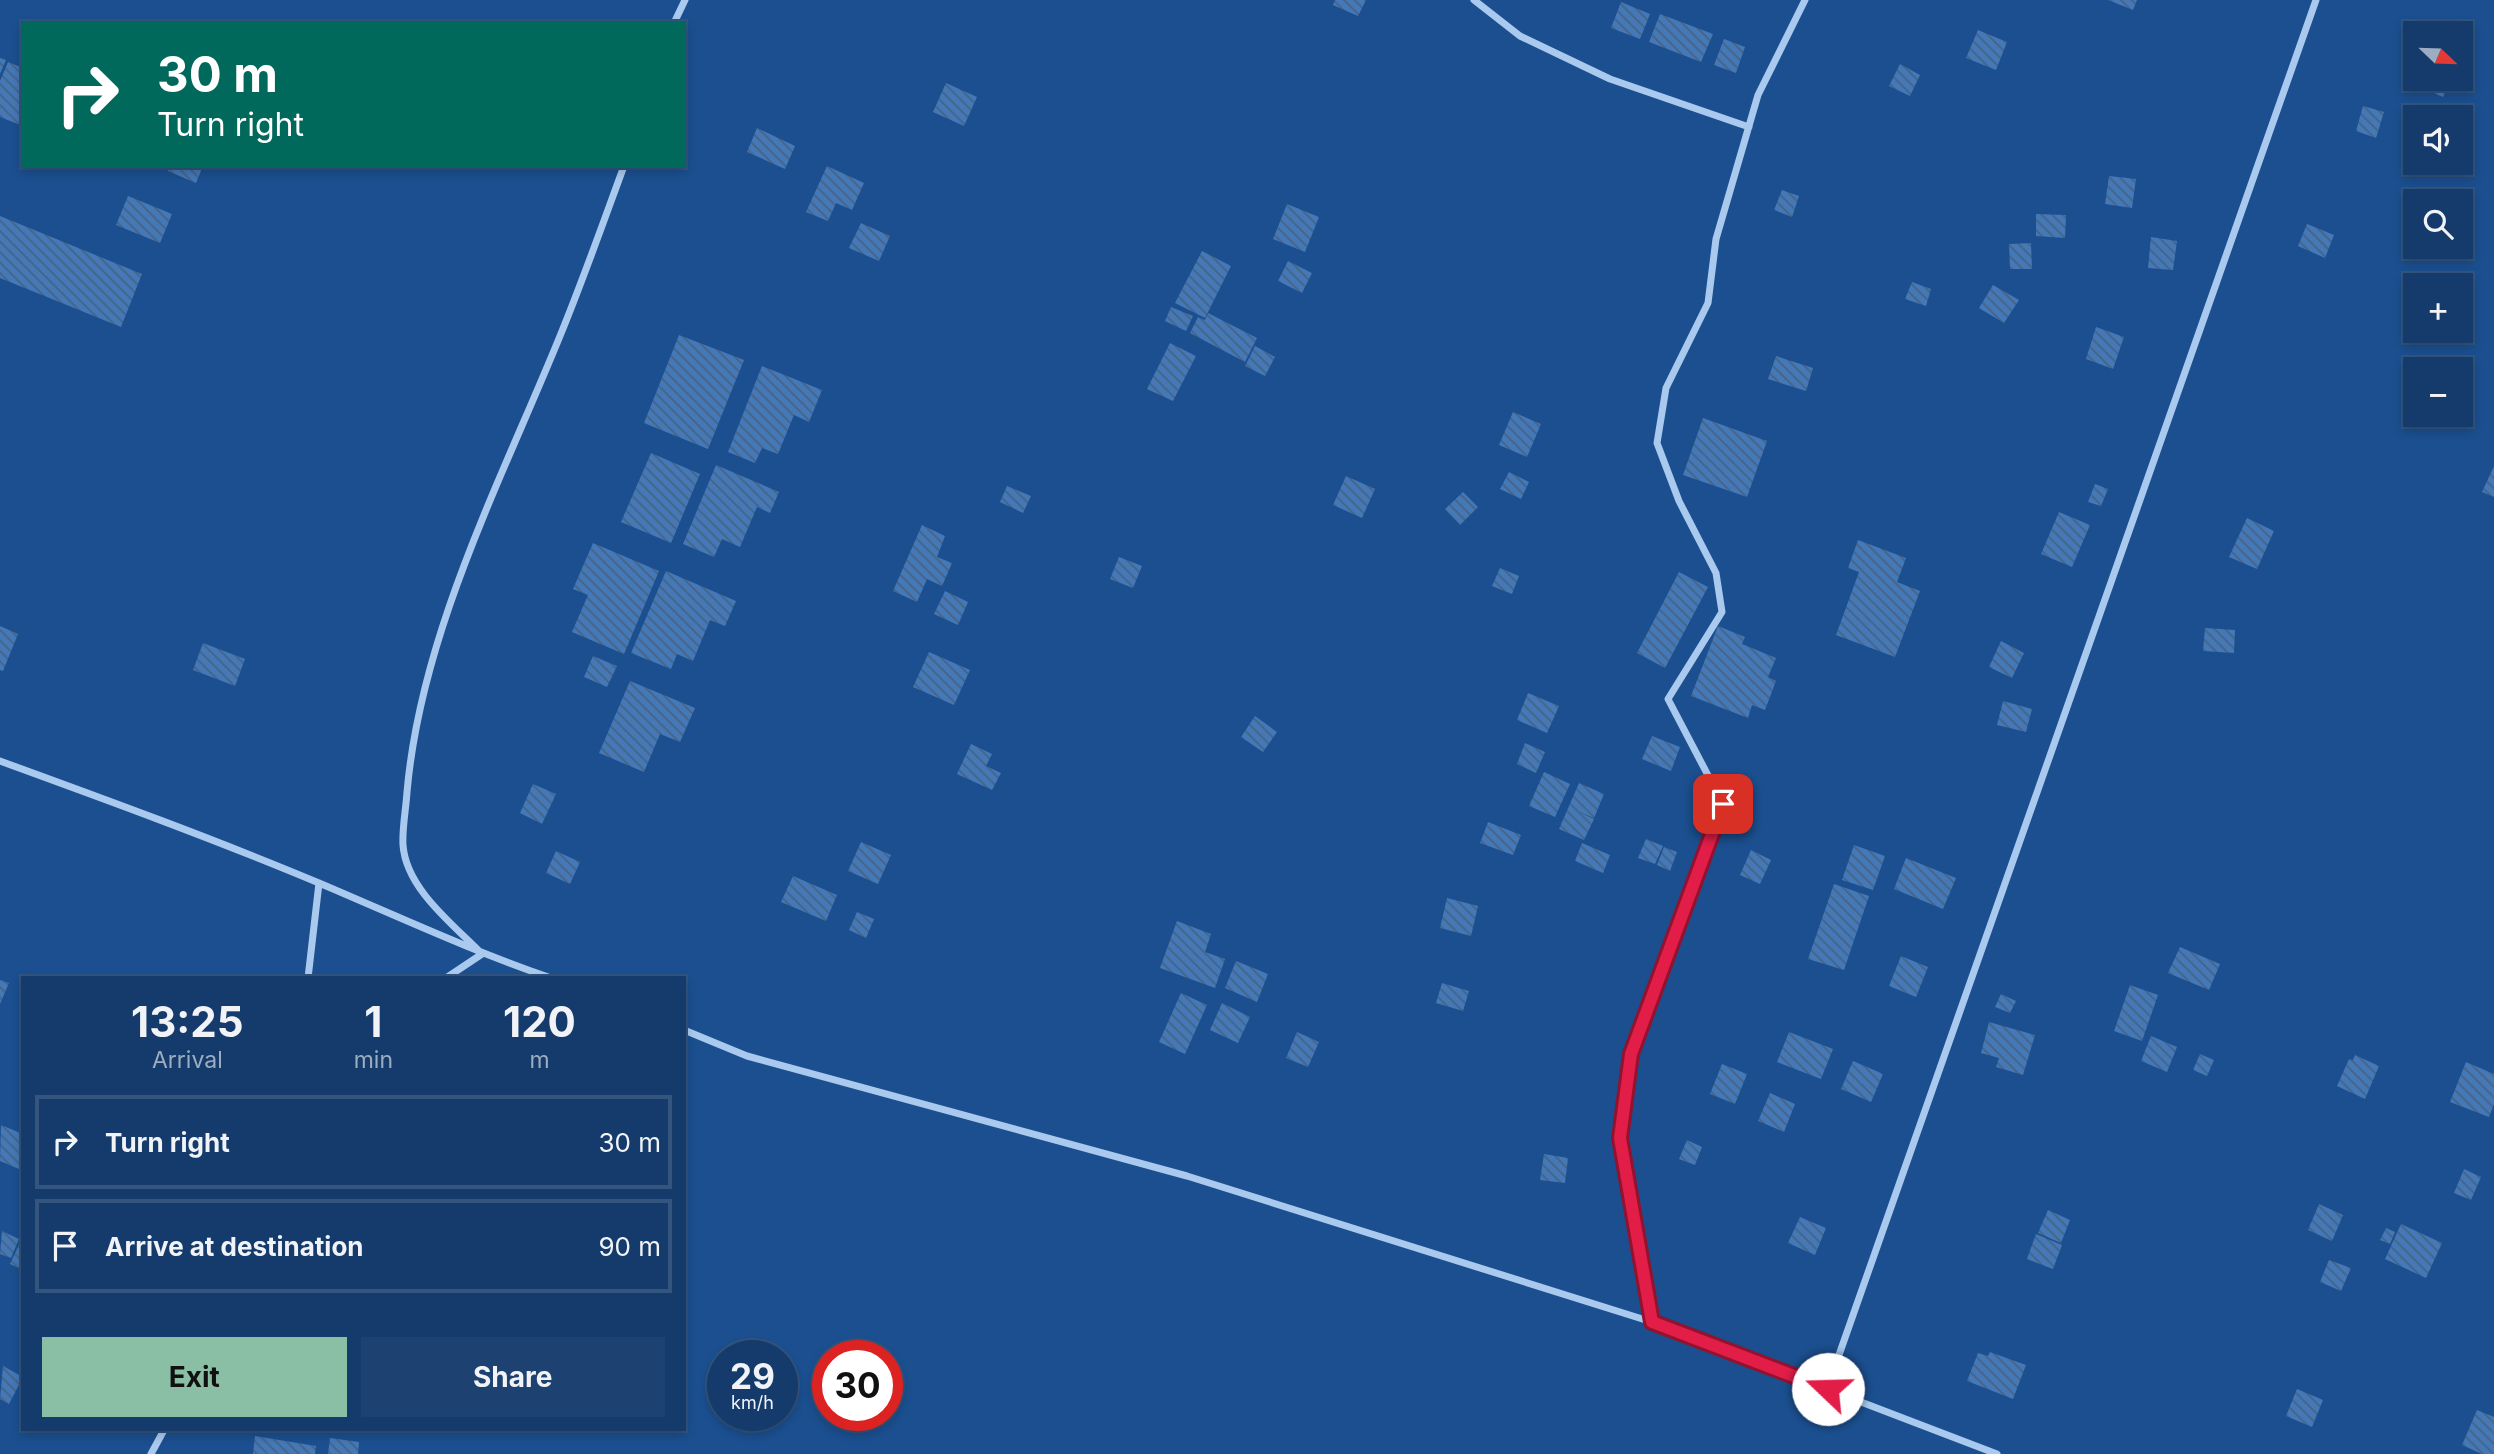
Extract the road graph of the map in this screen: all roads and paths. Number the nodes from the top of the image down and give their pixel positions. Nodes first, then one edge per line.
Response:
1 (685, 0) edge
2 (1474, 0) edge
3 (1805, 0) edge
4 (2316, 0) edge
5 (675, 21) edge
6 (1749, 127) junction
7 (623, 168) edge
8 (0, 761) edge
9 (319, 883) junction
10 (482, 954) junction
11 (308, 976) edge
12 (449, 976) edge
13 (545, 976) edge
14 (686, 1031) edge
15 (1652, 1322) junction
16 (1828, 1389) junction
17 (163, 1431) edge
18 (151, 1454) edge
19 (1997, 1454) edge

1 - 5 street
2 - 6 street
3 - 6 street
4 - 16 street
6 - 15 street
7 - 10 street
8 - 9 street
9 - 10 street
9 - 11 street
10 - 12 street
10 - 13 street
14 - 15 street
15 - 16 street
16 - 19 street
17 - 18 street

